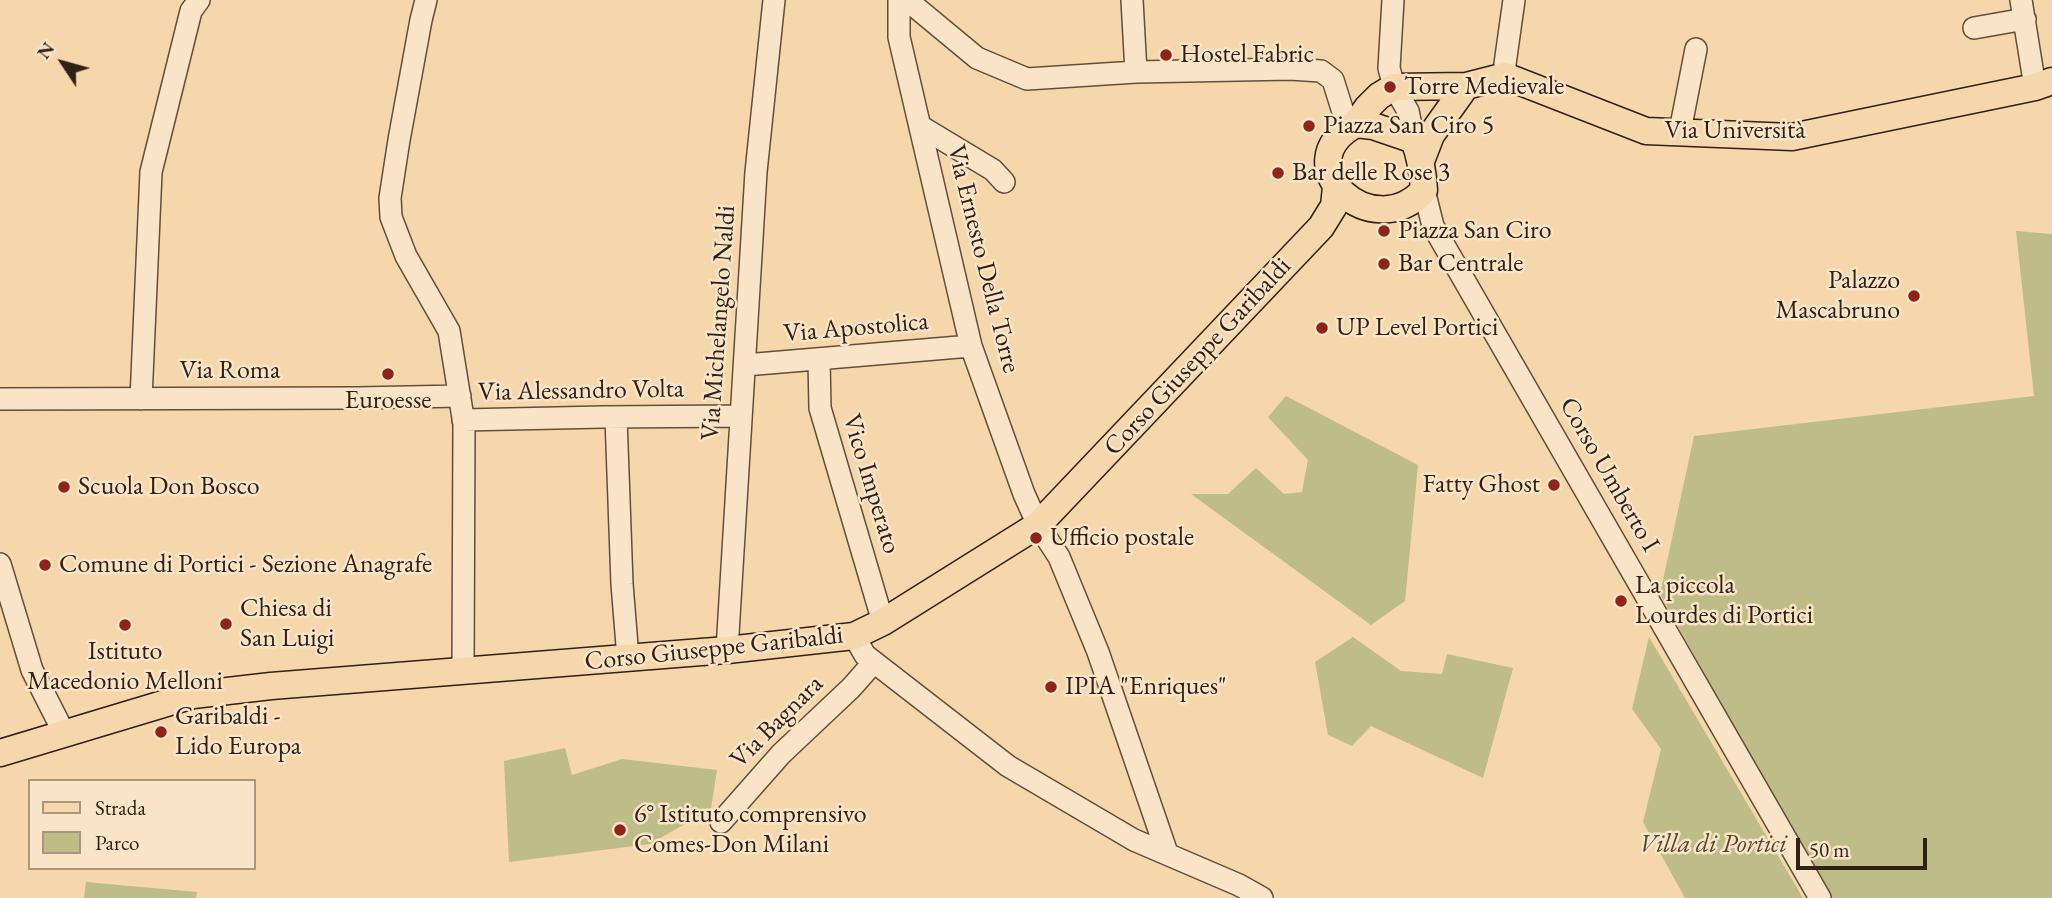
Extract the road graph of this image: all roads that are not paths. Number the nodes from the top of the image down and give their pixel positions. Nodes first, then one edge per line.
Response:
1 (199, 0) edge
2 (426, 0) edge
3 (774, 0) edge
4 (899, 0) edge
5 (907, 0) edge
6 (1132, 0) edge
7 (1393, 0) edge
8 (1514, 0) edge
9 (2023, 10) edge
10 (1974, 27) dead end
11 (1696, 49) dead end
12 (1136, 72) junction
13 (1505, 76) junction
14 (2043, 84) edge
15 (1466, 86) junction
16 (1394, 87) junction
17 (920, 126) junction
18 (1352, 126) junction
19 (1680, 131) junction
20 (1418, 150) junction
21 (1004, 182) dead end
22 (1336, 187) junction
23 (1414, 197) junction
24 (1363, 206) junction
25 (1321, 227) junction
26 (971, 346) junction
27 (819, 360) junction
28 (745, 365) junction
29 (460, 396) junction
30 (0, 399) edge
31 (141, 399) junction
32 (741, 416) junction
33 (616, 418) junction
34 (463, 420) junction
35 (1038, 525) junction
36 (0, 564) edge
37 (883, 622) junction
38 (854, 636) junction
39 (727, 650) junction
40 (628, 658) junction
41 (874, 662) junction
42 (463, 672) junction
43 (64, 733) junction
44 (0, 753) edge
45 (721, 822) dead end
46 (1167, 853) junction
47 (1262, 898) edge
48 (1820, 898) edge

1 - 31 street
2 - 29 street
3 - 28 street, Via Michelangelo Naldi
4 - 17 street, Via Ernesto Della Torre
5 - 12 street
6 - 12 street
7 - 16 street
8 - 13 street
9 - 10 street
9 - 14 street
11 - 19 street
12 - 18 street
13 - 15 main road
13 - 19 main road, Via Università
14 - 19 main road, Via Università
15 - 16 main road
15 - 20 main road
16 - 18 main road
16 - 20 street
17 - 21 street
17 - 26 street, Via Ernesto Della Torre
18 - 20 main road
18 - 22 main road
20 - 23 main road
22 - 24 main road
22 - 25 main road, Corso Giuseppe Garibaldi
23 - 24 main road
23 - 48 street, Corso Umberto I
24 - 25 main road, Corso Giuseppe Garibaldi
25 - 35 main road, Corso Giuseppe Garibaldi
26 - 27 street, Via Apostolica
26 - 35 street, Via Ernesto Della Torre
27 - 28 street, Via Apostolica
27 - 37 street, Vico Imperato
28 - 32 street, Via Michelangelo Naldi
29 - 31 street, Via Roma
29 - 34 street
30 - 31 street, Via Roma
32 - 33 street, Via Alessandro Volta
32 - 39 street, Via Michelangelo Naldi
33 - 34 street, Via Alessandro Volta
33 - 40 street
34 - 42 street
35 - 37 main road, Corso Giuseppe Garibaldi
35 - 46 street, Via Ernesto Della Torre
36 - 43 street
37 - 38 main road, Corso Giuseppe Garibaldi
38 - 39 main road, Corso Giuseppe Garibaldi
38 - 41 street
39 - 40 main road, Corso Giuseppe Garibaldi
40 - 42 main road, Corso Giuseppe Garibaldi
41 - 45 street, Via Bagnara
41 - 46 street
42 - 43 main road, Corso Giuseppe Garibaldi
43 - 44 main road, Corso Giuseppe Garibaldi
46 - 47 street

